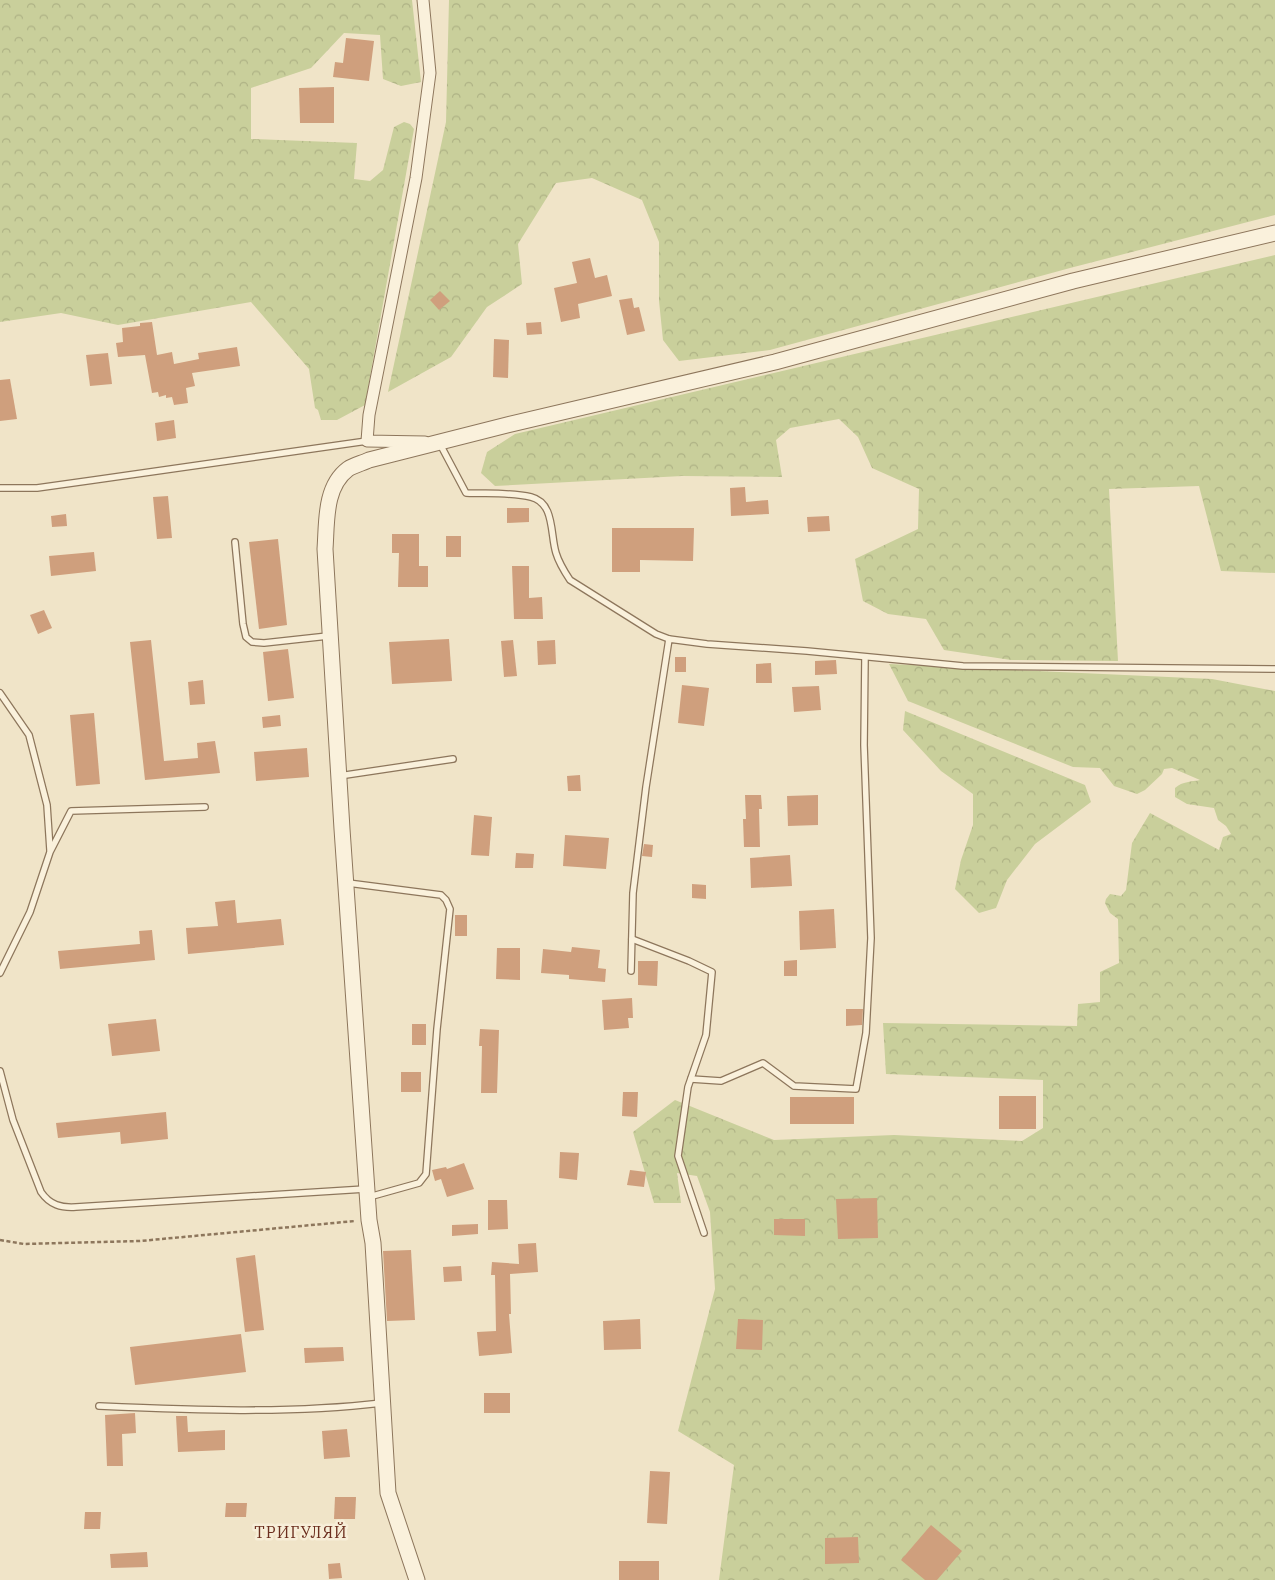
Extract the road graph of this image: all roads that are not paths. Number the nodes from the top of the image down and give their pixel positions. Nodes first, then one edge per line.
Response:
1 (423, 0) edge
2 (1275, 234) edge
3 (367, 441) junction
4 (439, 442) junction
5 (0, 488) edge
6 (234, 542) dead end
7 (331, 636) junction
8 (669, 639) junction
9 (865, 657) junction
10 (1275, 668) edge
11 (0, 693) edge
12 (453, 760) dead end
13 (339, 776) junction
14 (204, 807) dead end
15 (50, 852) junction
16 (346, 883) junction
17 (632, 940) junction
18 (631, 971) dead end
19 (0, 973) edge
20 (0, 1071) edge
21 (691, 1079) junction
22 (367, 1193) junction
23 (704, 1233) dead end
24 (382, 1403) junction
25 (99, 1406) dead end
26 (416, 1580) edge

1 - 3 street
2 - 4 street
3 - 4 street
3 - 5 lane
4 - 7 street
4 - 8 lane
6 - 7 lane
7 - 13 street
8 - 9 lane
8 - 17 lane
9 - 10 lane
9 - 21 lane
11 - 15 lane
12 - 13 lane
13 - 16 street
14 - 15 lane
15 - 19 lane
16 - 22 street
16 - 22 lane
17 - 18 lane
17 - 21 lane
20 - 22 lane
21 - 23 lane
22 - 24 street
24 - 25 lane
24 - 26 street

